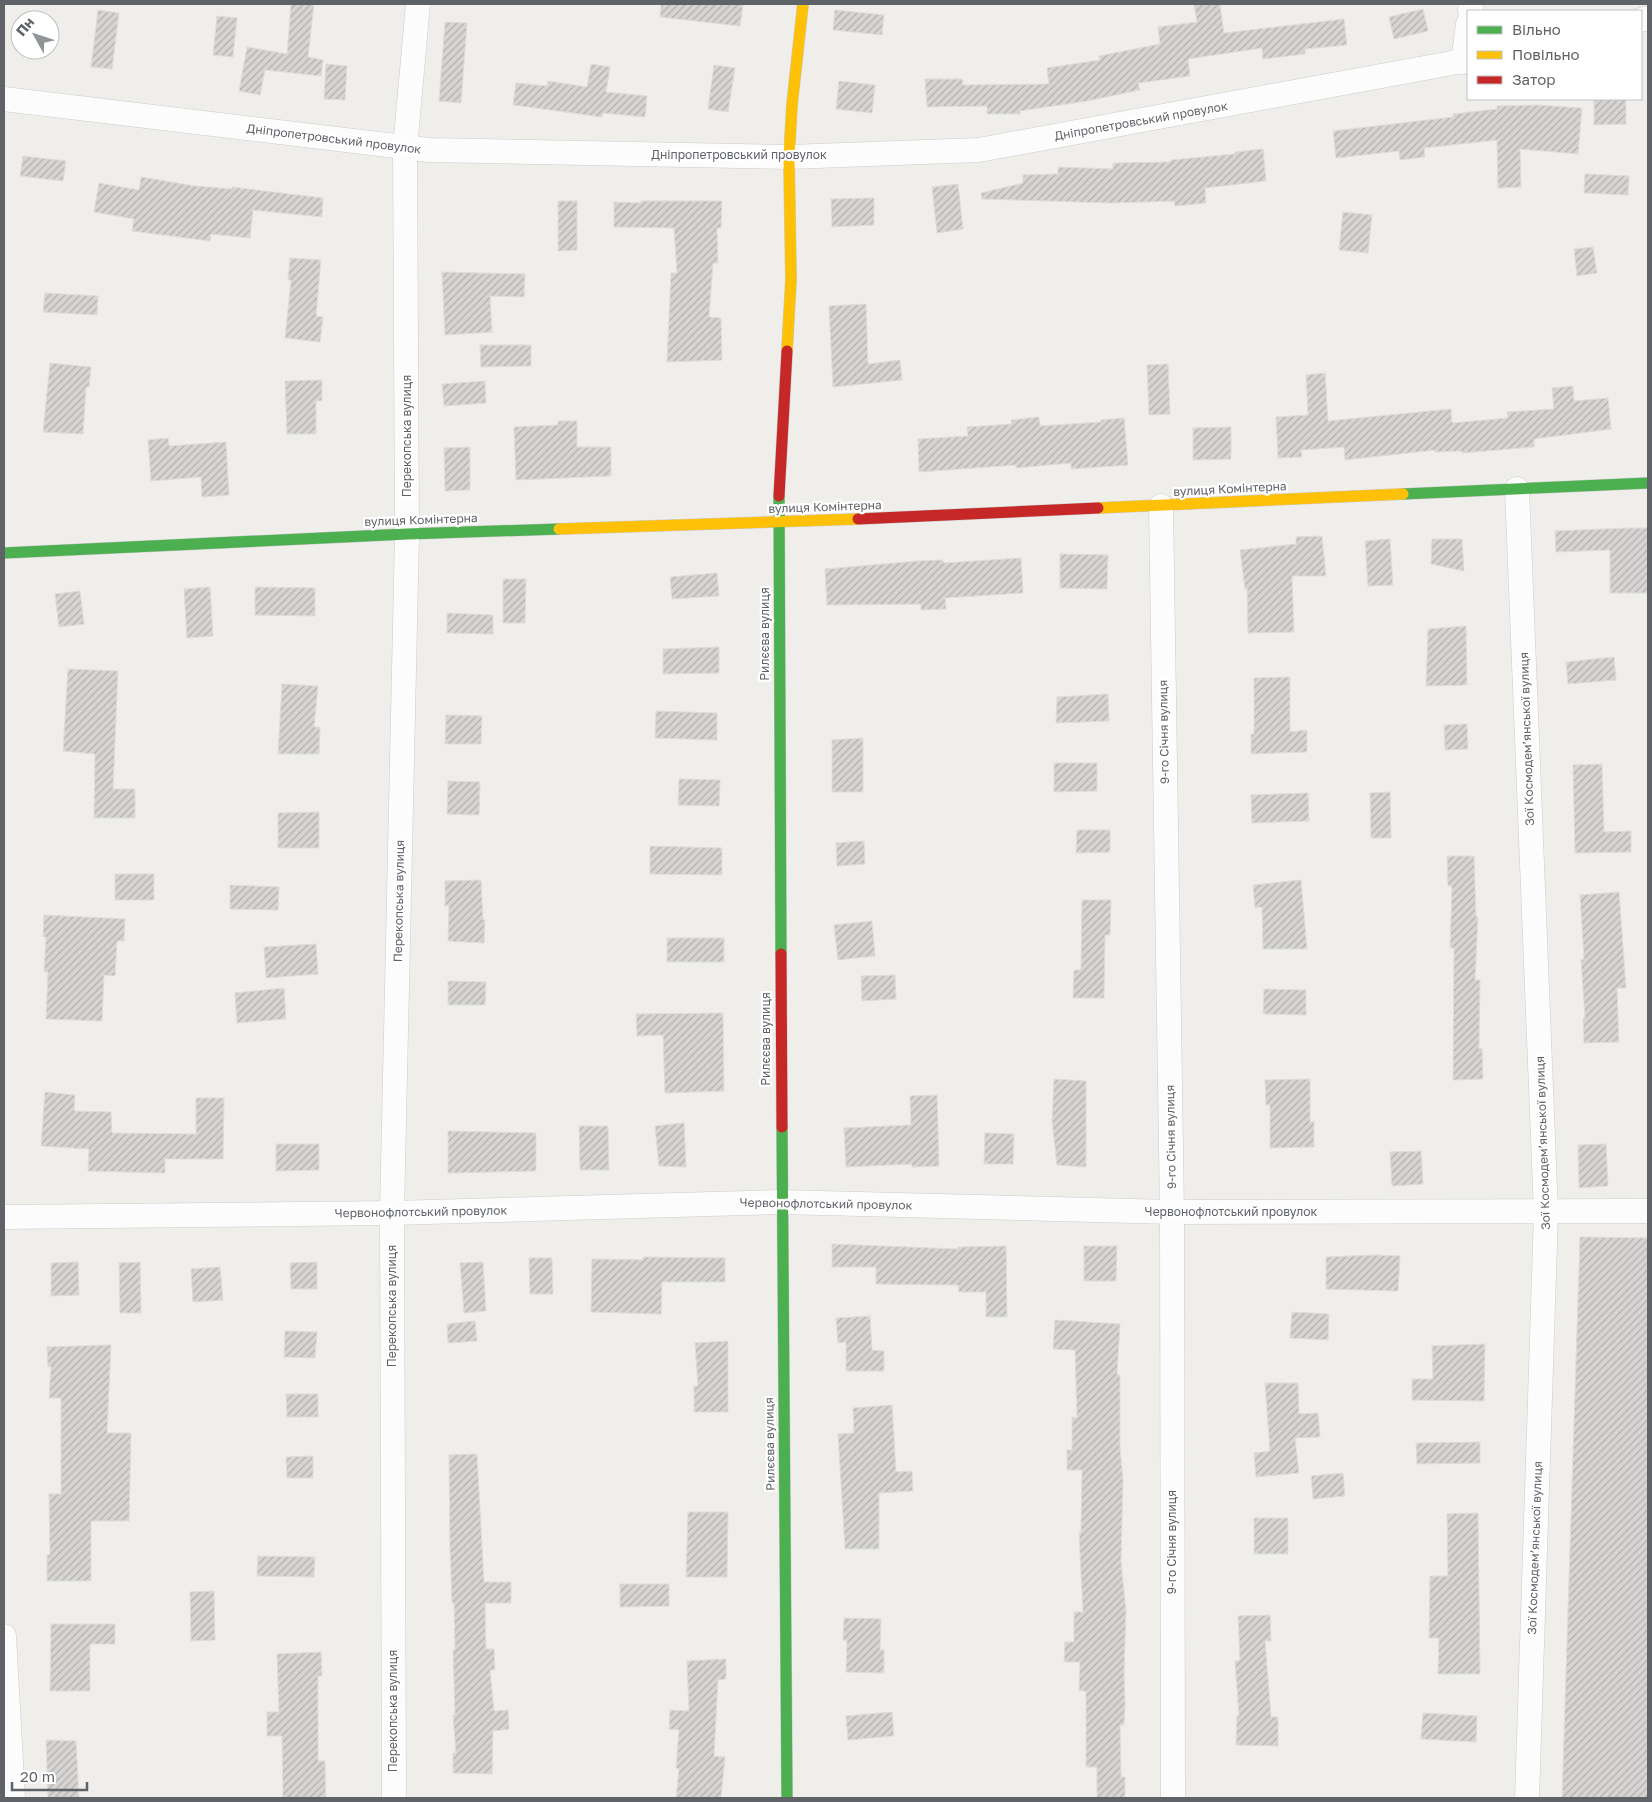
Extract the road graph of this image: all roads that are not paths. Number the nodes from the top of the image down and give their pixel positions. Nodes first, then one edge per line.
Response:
1 (418, 4) edge
2 (803, 4) edge
3 (1467, 42) edge
4 (1466, 61) edge
5 (4, 100) edge
6 (405, 148) junction
7 (789, 157) junction
8 (1648, 483) edge
9 (1517, 489) junction
10 (1161, 506) junction
11 (778, 523) junction
12 (407, 534) junction
13 (4, 554) edge
14 (781, 1202) junction
15 (1648, 1211) edge
16 (1172, 1212) junction
17 (392, 1213) junction
18 (1546, 1213) junction
19 (4, 1217) edge
20 (4, 1636) edge
21 (13, 1798) edge
22 (394, 1798) edge
23 (787, 1798) edge
24 (1173, 1798) edge
25 (1527, 1798) edge

1 - 6 street, Перекопська вулиця
2 - 7 street, Рилєєва вулиця
3 - 4 street
4 - 7 street, Дніпропетровський провулок
5 - 6 street, Дніпропетровський провулок
6 - 7 street, Дніпропетровський провулок
6 - 12 street, Перекопська вулиця
7 - 11 street, Рилєєва вулиця
8 - 9 street, вулиця Комінтерна
9 - 10 street, вулиця Комінтерна
9 - 18 street, Зої Космодем’янської вулиця
10 - 11 street, вулиця Комінтерна
10 - 16 street, 9-го Січня вулиця
11 - 12 street, вулиця Комінтерна
11 - 14 street, Рилєєва вулиця
12 - 13 street, вулиця Комінтерна
12 - 17 street, Перекопська вулиця
14 - 16 street, Червонофлотський провулок
14 - 17 street, Червонофлотський провулок
14 - 23 street, Рилєєва вулиця
15 - 18 street, Червонофлотський провулок
16 - 18 street, Червонофлотський провулок
16 - 24 street, 9-го Січня вулиця
17 - 19 street, Червонофлотський провулок
17 - 22 street, Перекопська вулиця
18 - 25 street, Зої Космодем’янської вулиця
20 - 21 street

